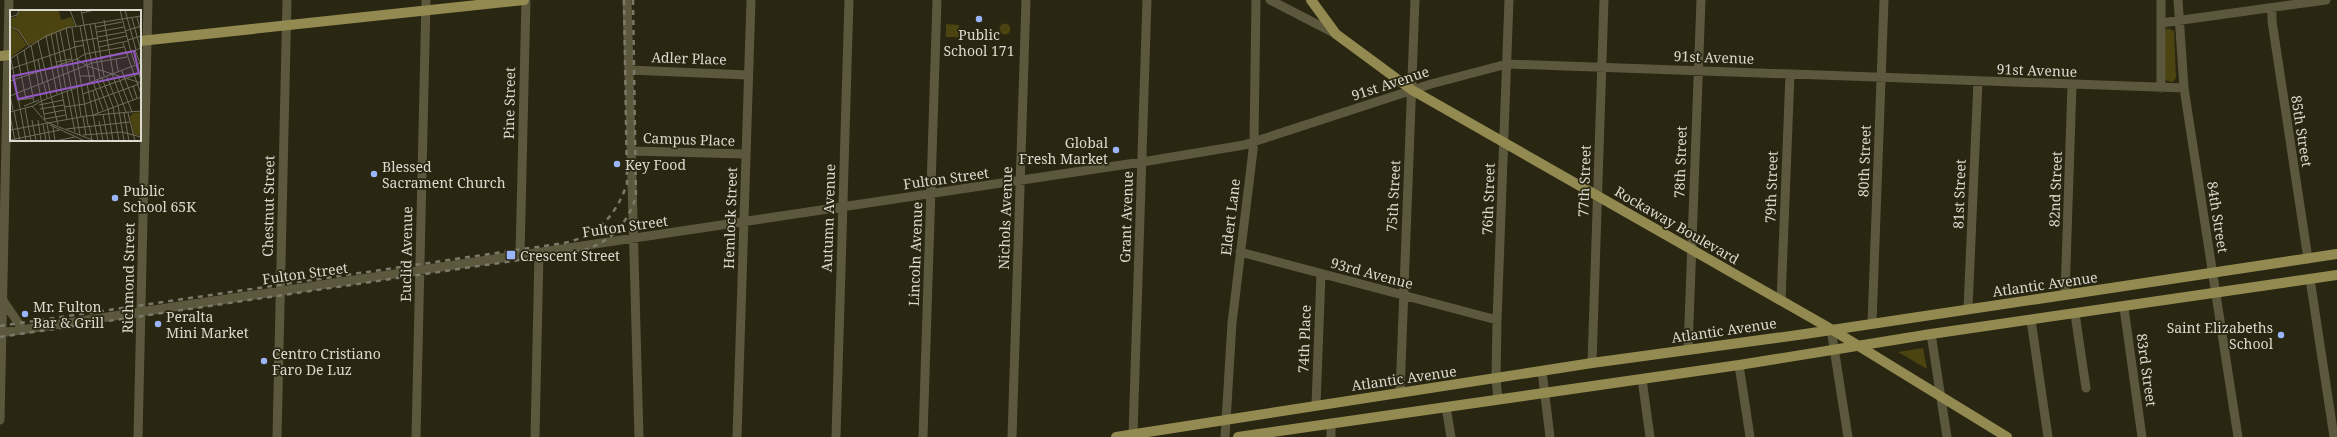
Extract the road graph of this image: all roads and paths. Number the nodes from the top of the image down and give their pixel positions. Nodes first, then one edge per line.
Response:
1 (9, 0) edge
2 (148, 0) edge
3 (287, 0) edge
4 (426, 0) edge
5 (525, 0) edge
6 (627, 0) edge
7 (751, 0) edge
8 (849, 0) edge
9 (937, 0) edge
10 (1026, 0) edge
11 (1147, 0) edge
12 (1256, 0) edge
13 (1270, 0) edge
14 (1311, 0) edge
15 (1415, 0) edge
16 (1509, 0) edge
17 (1604, 0) edge
18 (1701, 0) edge
19 (1884, 0) edge
20 (2161, 0) edge
21 (2178, 0) edge
22 (2326, 0) edge
23 (2275, 5) edge
24 (425, 10) junction
25 (2181, 21) junction
26 (2161, 23) junction
27 (286, 26) junction
28 (1336, 34) junction
29 (144, 41) edge
30 (6, 56) edge
31 (1507, 64) junction
32 (1601, 67) junction
33 (629, 70) junction
34 (1698, 71) junction
35 (1790, 74) junction
36 (748, 75) junction
37 (1881, 78) junction
38 (1978, 81) junction
39 (2072, 85) junction
40 (2160, 88) junction
41 (2184, 88) junction
42 (1412, 90) junction
43 (1504, 141) junction
44 (1254, 142) junction
45 (631, 151) junction
46 (746, 154) junction
47 (1142, 162) junction
48 (1021, 181) junction
49 (931, 194) junction
50 (1597, 195) junction
51 (842, 207) junction
52 (744, 222) junction
53 (632, 239) junction
54 (1692, 249) junction
55 (539, 252) junction
56 (1240, 252) junction
57 (2337, 254) edge
58 (520, 255) junction
59 (2308, 259) junction
60 (420, 270) junction
61 (2213, 273) junction
62 (1321, 274) junction
63 (2337, 275) edge
64 (2310, 279) junction
65 (280, 291) junction
66 (2216, 294) junction
67 (1403, 295) junction
68 (2065, 295) junction
69 (1, 298) edge
70 (1781, 302) junction
71 (1968, 308) junction
72 (2124, 308) junction
73 (141, 312) junction
74 (2075, 314) junction
75 (1497, 320) junction
76 (2031, 320) junction
77 (1872, 323) junction
78 (1831, 329) junction
79 (23, 330) junction
80 (1, 333) edge
81 (1931, 334) junction
82 (1857, 346) junction
83 (1688, 349) junction
84 (1834, 349) junction
85 (1592, 363) junction
86 (1739, 365) junction
87 (1542, 371) junction
88 (1496, 379) junction
89 (1642, 379) junction
90 (2086, 388) dead end
91 (1400, 393) junction
92 (1544, 393) junction
93 (1941, 397) junction
94 (1498, 399) junction
95 (1316, 405) junction
96 (1446, 407) junction
97 (0, 420) edge
98 (1226, 420) junction
99 (1331, 423) junction
100 (1133, 434) junction
101 (138, 437) edge
102 (277, 437) edge
103 (416, 437) edge
104 (535, 437) edge
105 (639, 437) edge
106 (737, 437) edge
107 (836, 437) edge
108 (923, 437) edge
109 (1012, 437) edge
110 (1116, 437) edge
111 (1225, 437) edge
112 (1238, 437) edge
113 (1331, 437) edge
114 (1451, 437) edge
115 (1550, 437) edge
116 (1650, 437) edge
117 (1750, 437) edge
118 (1848, 437) edge
119 (1947, 437) edge
120 (2007, 437) edge
121 (2048, 437) edge
122 (2142, 437) edge
123 (2238, 437) edge
124 (2334, 437) edge

1 - 30 street
2 - 29 street, Richmond Street
3 - 27 street, Chestnut Street
4 - 24 street, Euclid Avenue
5 - 24 main road
5 - 58 street, Pine Street
6 - 33 street
7 - 36 street, Hemlock Street
8 - 51 street, Autumn Avenue
9 - 49 street, Lincoln Avenue
10 - 48 street, Nichols Avenue
11 - 47 street, Grant Avenue
12 - 44 street, Eldert Lane
13 - 28 street, Rockaway Boulevard
14 - 28 main road, Rockaway Boulevard
15 - 42 street, 75th Street
16 - 31 street, 76th Street
17 - 32 street, 77th Street
18 - 34 street, 78th Street
19 - 37 street, 80th Street
20 - 26 street
21 - 25 street, 84th Street
22 - 23 street
23 - 25 street
23 - 59 street, 85th Street
24 - 27 main road
24 - 60 street, Euclid Avenue
25 - 26 street
25 - 41 street, 84th Street
26 - 40 street
27 - 29 main road
27 - 65 street, Chestnut Street
28 - 42 main road, Rockaway Boulevard
29 - 73 street, Richmond Street
30 - 69 street
31 - 32 street, 91st Avenue
31 - 42 street, 91st Avenue
31 - 43 street, 76th Street
32 - 34 street, 91st Avenue
32 - 50 street, 77th Street
33 - 36 street, Adler Place
33 - 45 street
34 - 35 street, 91st Avenue
34 - 54 street, 78th Street
35 - 37 street, 91st Avenue
35 - 70 street, 79th Street
36 - 46 street, Hemlock Street
37 - 38 street, 91st Avenue
37 - 77 street, 80th Street
38 - 39 street, 91st Avenue
38 - 71 street, 81st Street
39 - 40 street, 91st Avenue
39 - 68 street, 82nd Street
40 - 41 street, 91st Avenue
41 - 61 street, 84th Street
42 - 43 main road, Rockaway Boulevard
42 - 44 street, 91st Avenue
42 - 67 street, 75th Street
43 - 50 main road, Rockaway Boulevard
43 - 75 street, 76th Street
44 - 47 street, Fulton Street
44 - 56 street, Eldert Lane
45 - 46 street, Campus Place
45 - 53 street
46 - 52 street, Hemlock Street
47 - 48 street, Fulton Street
47 - 100 street, Grant Avenue
48 - 49 street, Fulton Street
48 - 109 street, Nichols Avenue
49 - 51 street, Fulton Street
49 - 108 street, Lincoln Avenue
50 - 54 main road, Rockaway Boulevard
50 - 85 street, 77th Street
51 - 52 street, Fulton Street
51 - 107 street, Autumn Avenue
52 - 53 street, Fulton Street
52 - 106 street, Hemlock Street
53 - 55 street, Fulton Street
53 - 105 street
54 - 70 main road, Rockaway Boulevard
54 - 83 street, 78th Street
55 - 58 street, Fulton Street
55 - 104 street
56 - 62 street, 93rd Avenue
56 - 98 street, Eldert Lane
57 - 59 main road, Atlantic Avenue
58 - 60 street, Fulton Street
59 - 61 main road, Atlantic Avenue
60 - 65 street, Fulton Street
60 - 103 street, Euclid Avenue
61 - 66 street, 84th Street
61 - 68 main road, Atlantic Avenue
62 - 67 street, 93rd Avenue
62 - 95 street, 74th Place
63 - 64 main road
64 - 66 main road
64 - 124 street
65 - 73 street, Fulton Street
65 - 102 street, Chestnut Street
66 - 72 main road
66 - 123 street, 84th Street
67 - 75 street, 93rd Avenue
67 - 91 street, 75th Street
68 - 71 main road, Atlantic Avenue
69 - 79 street
69 - 80 street
70 - 78 main road, Rockaway Boulevard
71 - 77 main road, Atlantic Avenue
72 - 74 main road
72 - 122 street, 83rd Street
73 - 79 street, Fulton Street
73 - 101 street, Richmond Street
74 - 76 main road
74 - 90 street
75 - 88 street, 76th Street
76 - 81 main road
76 - 121 street
77 - 78 main road, Atlantic Avenue
78 - 82 main road, Rockaway Boulevard
78 - 83 main road, Atlantic Avenue
78 - 84 street
79 - 80 street, Fulton Street
80 - 97 street
81 - 82 main road
81 - 93 street
82 - 84 main road
82 - 93 main road, Rockaway Boulevard
83 - 85 main road, Atlantic Avenue
84 - 86 main road
84 - 118 street
85 - 87 main road, Atlantic Avenue
86 - 89 main road
86 - 117 street
87 - 88 main road, Atlantic Avenue
87 - 92 street
88 - 91 main road, Atlantic Avenue
88 - 94 street, 76th Street
89 - 92 main road
89 - 116 street
91 - 95 main road, Atlantic Avenue
92 - 94 main road
92 - 115 street
93 - 119 street
93 - 120 main road, Rockaway Boulevard
94 - 96 main road
95 - 98 main road, Atlantic Avenue
96 - 99 main road
96 - 114 street
98 - 100 main road, Atlantic Avenue
98 - 111 street, Eldert Lane
99 - 112 main road
99 - 113 street
100 - 110 main road, Atlantic Avenue

